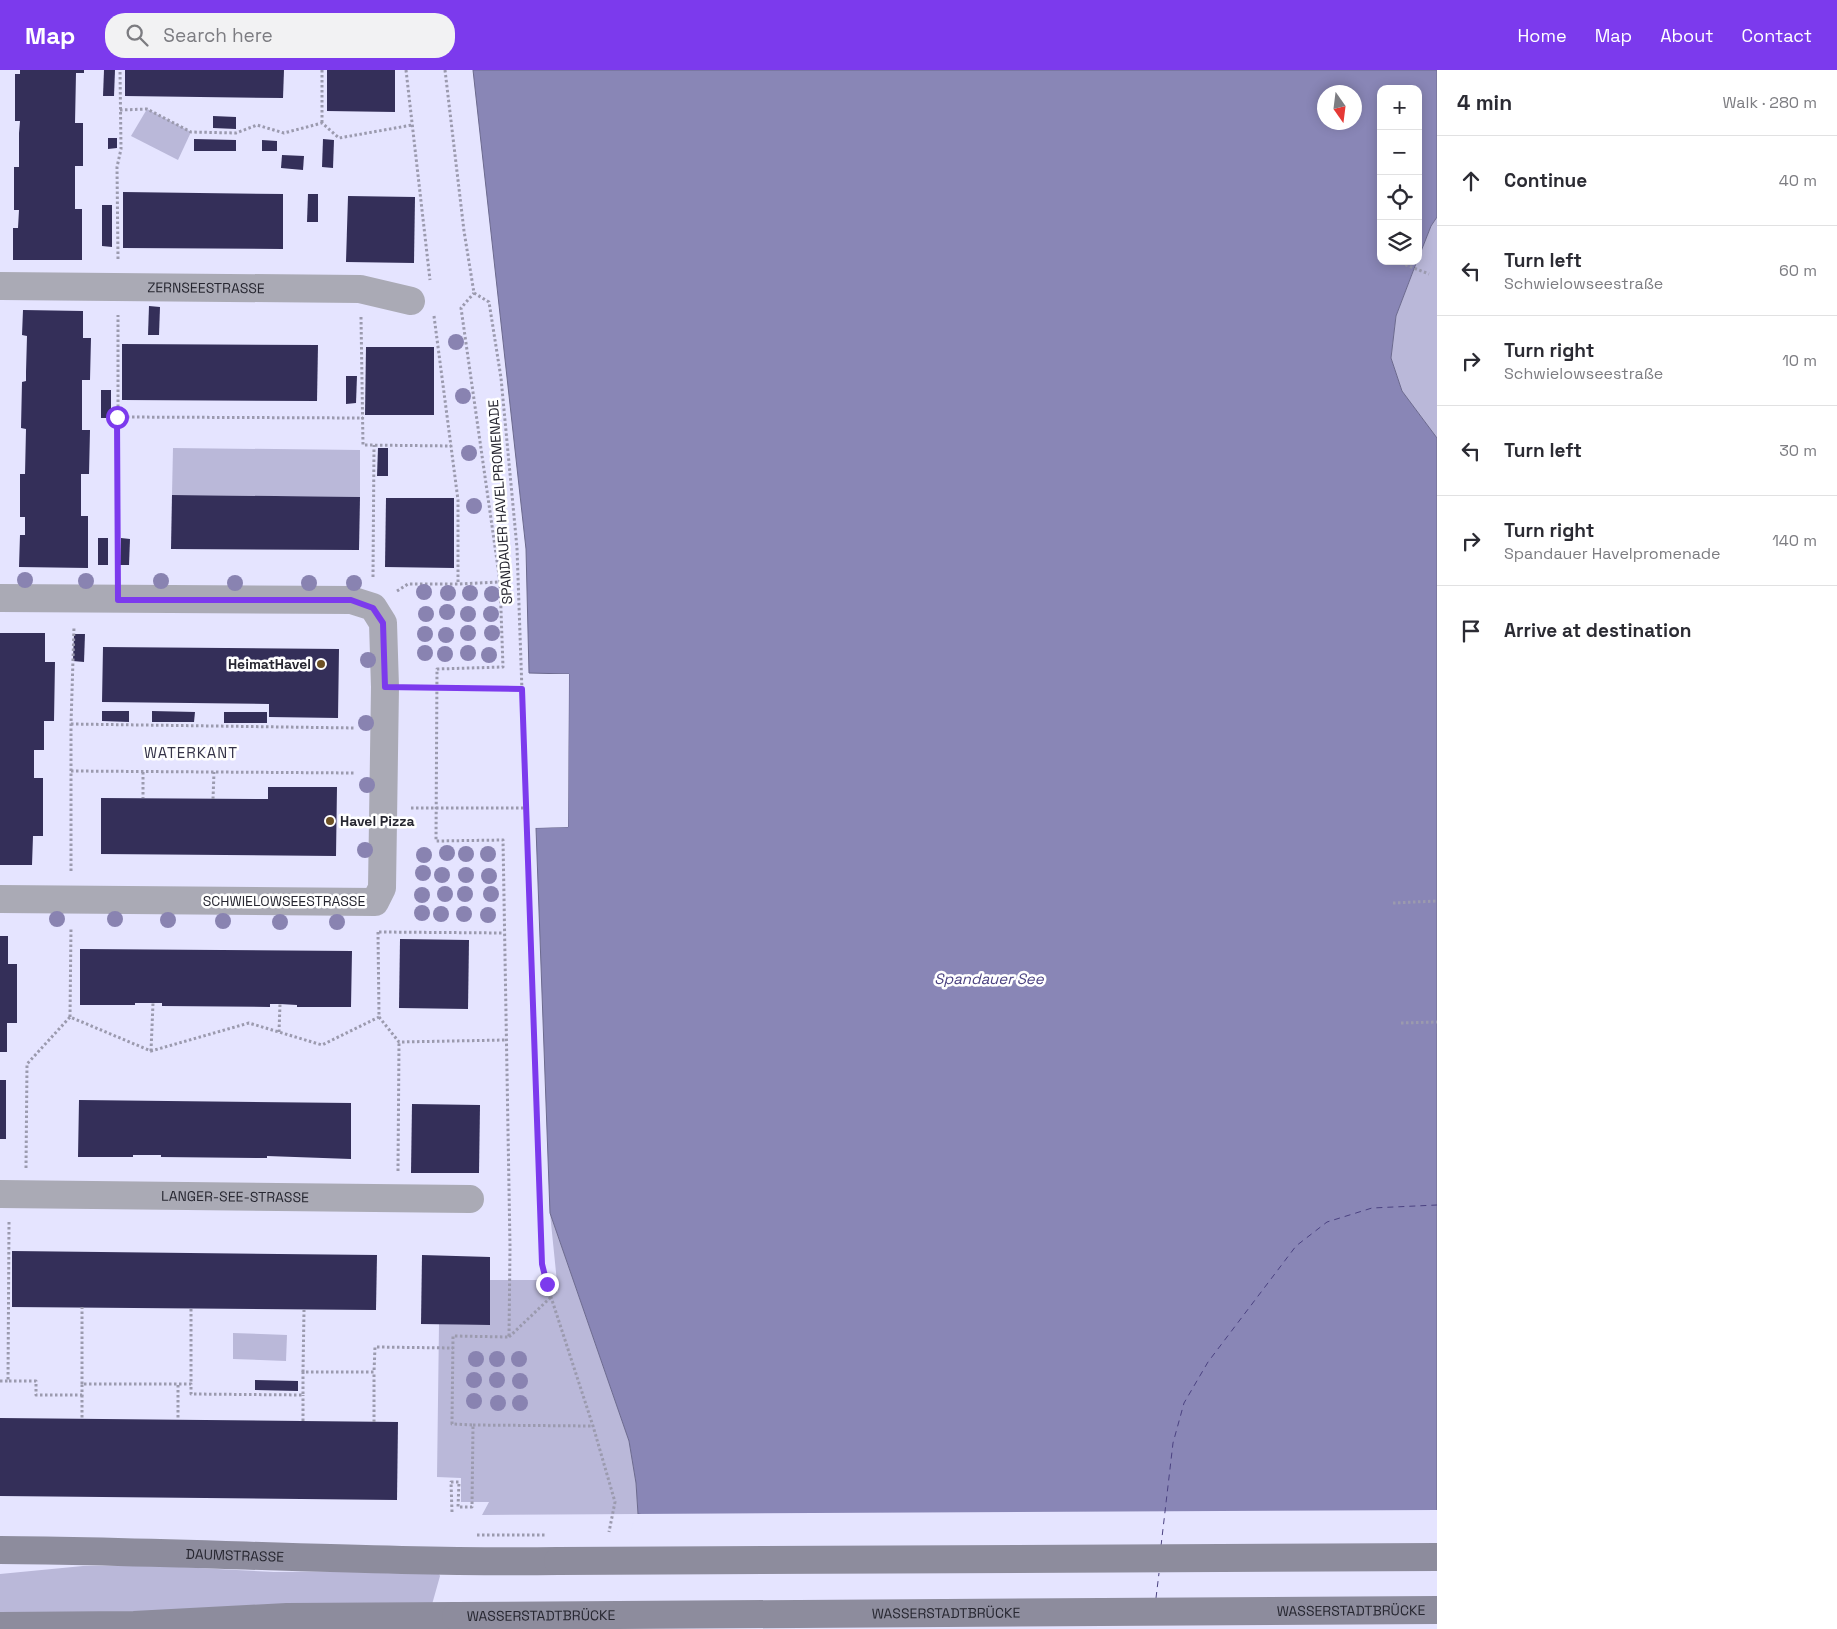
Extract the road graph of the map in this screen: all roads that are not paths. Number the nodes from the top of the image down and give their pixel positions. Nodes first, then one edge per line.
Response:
1 (0, 286) edge
2 (425, 298) road end
3 (0, 598) edge
4 (0, 898) edge
5 (11, 1194) edge
6 (470, 1199) dead end
7 (0, 1550) edge
8 (1437, 1556) edge
9 (1437, 1610) edge
10 (0, 1626) edge

1 - 2 street, ZERNSEESTRASSE
3 - 4 street, SCHWIELOWSEESTRASSE
5 - 6 street, LANGER-SEE-STRASSE
7 - 8 main road, DAUMSTRASSE, bridge
9 - 10 main road, WASSERSTADTBRÜCKE, bridge

